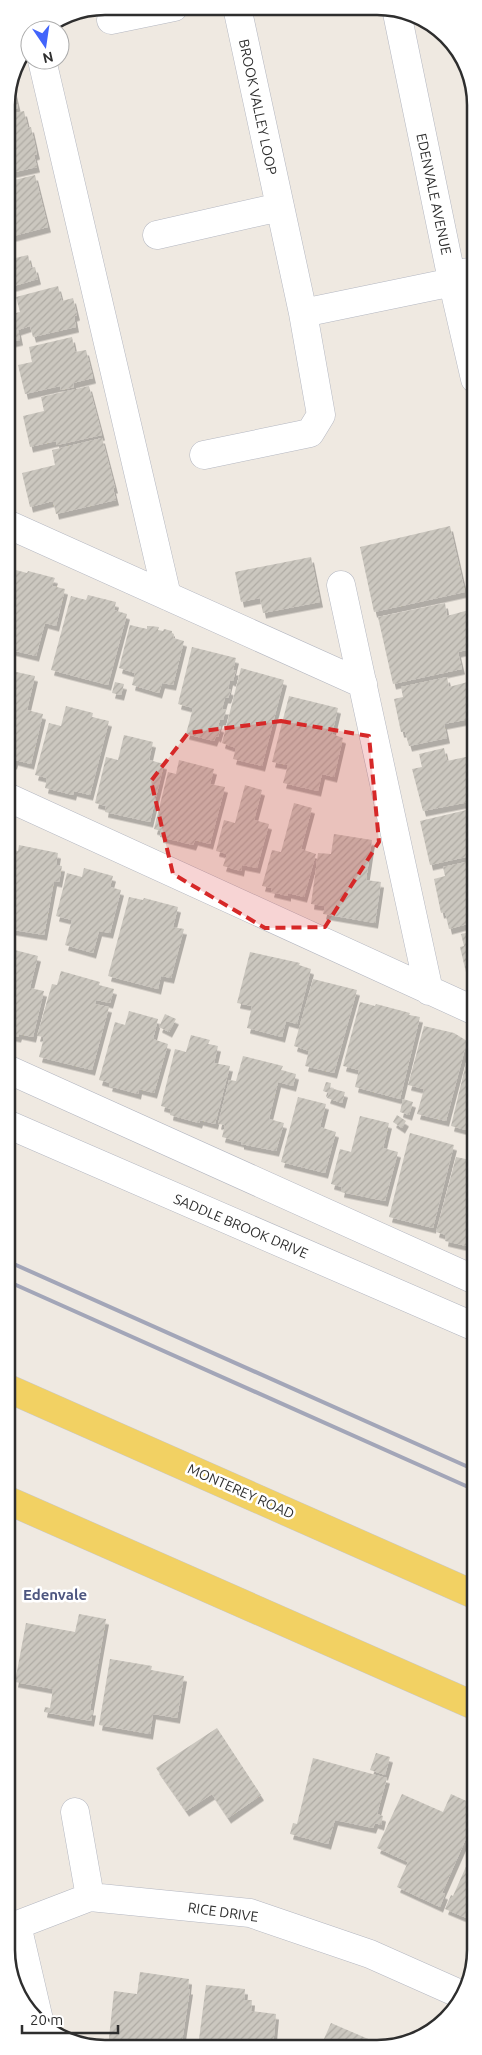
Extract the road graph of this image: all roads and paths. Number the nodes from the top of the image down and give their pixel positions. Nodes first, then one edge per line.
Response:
1 (135, 15) edge
2 (239, 15) edge
3 (398, 18) edge
4 (111, 20) dead end
5 (44, 70) edge
6 (280, 207) junction
7 (157, 235) dead end
8 (460, 276) edge
9 (303, 313) junction
10 (467, 324) edge
11 (204, 455) dead end
12 (15, 528) edge
13 (341, 585) dead end
14 (167, 596) junction
15 (363, 684) junction
16 (15, 801) edge
17 (428, 991) junction
18 (467, 1008) edge
19 (15, 1073) edge
20 (15, 1127) edge
21 (467, 1276) edge
22 (467, 1324) edge
23 (15, 1392) edge
24 (15, 1504) edge
25 (467, 1591) edge
26 (467, 1702) edge
27 (75, 1812) dead end
28 (90, 1896) junction
29 (15, 1924) edge
30 (15, 1936) edge
31 (456, 1992) edge
32 (34, 2005) edge

1 - 4 street
2 - 6 street, BROOK VALLEY LOOP
3 - 8 street, EDENVALE AVENUE
5 - 14 street
6 - 7 street
6 - 9 street, BROOK VALLEY LOOP
8 - 9 street
8 - 10 street, EDENVALE AVENUE
9 - 11 street, BROOK VALLEY LOOP
12 - 14 street
13 - 15 street
14 - 15 street
15 - 17 street
16 - 17 street
17 - 18 street
19 - 21 street
20 - 22 street, SADDLE BROOK DRIVE
23 - 25 main road, MONTEREY ROAD
24 - 26 main road
27 - 28 street
28 - 29 street, RICE DRIVE
28 - 31 street, RICE DRIVE
30 - 32 street

